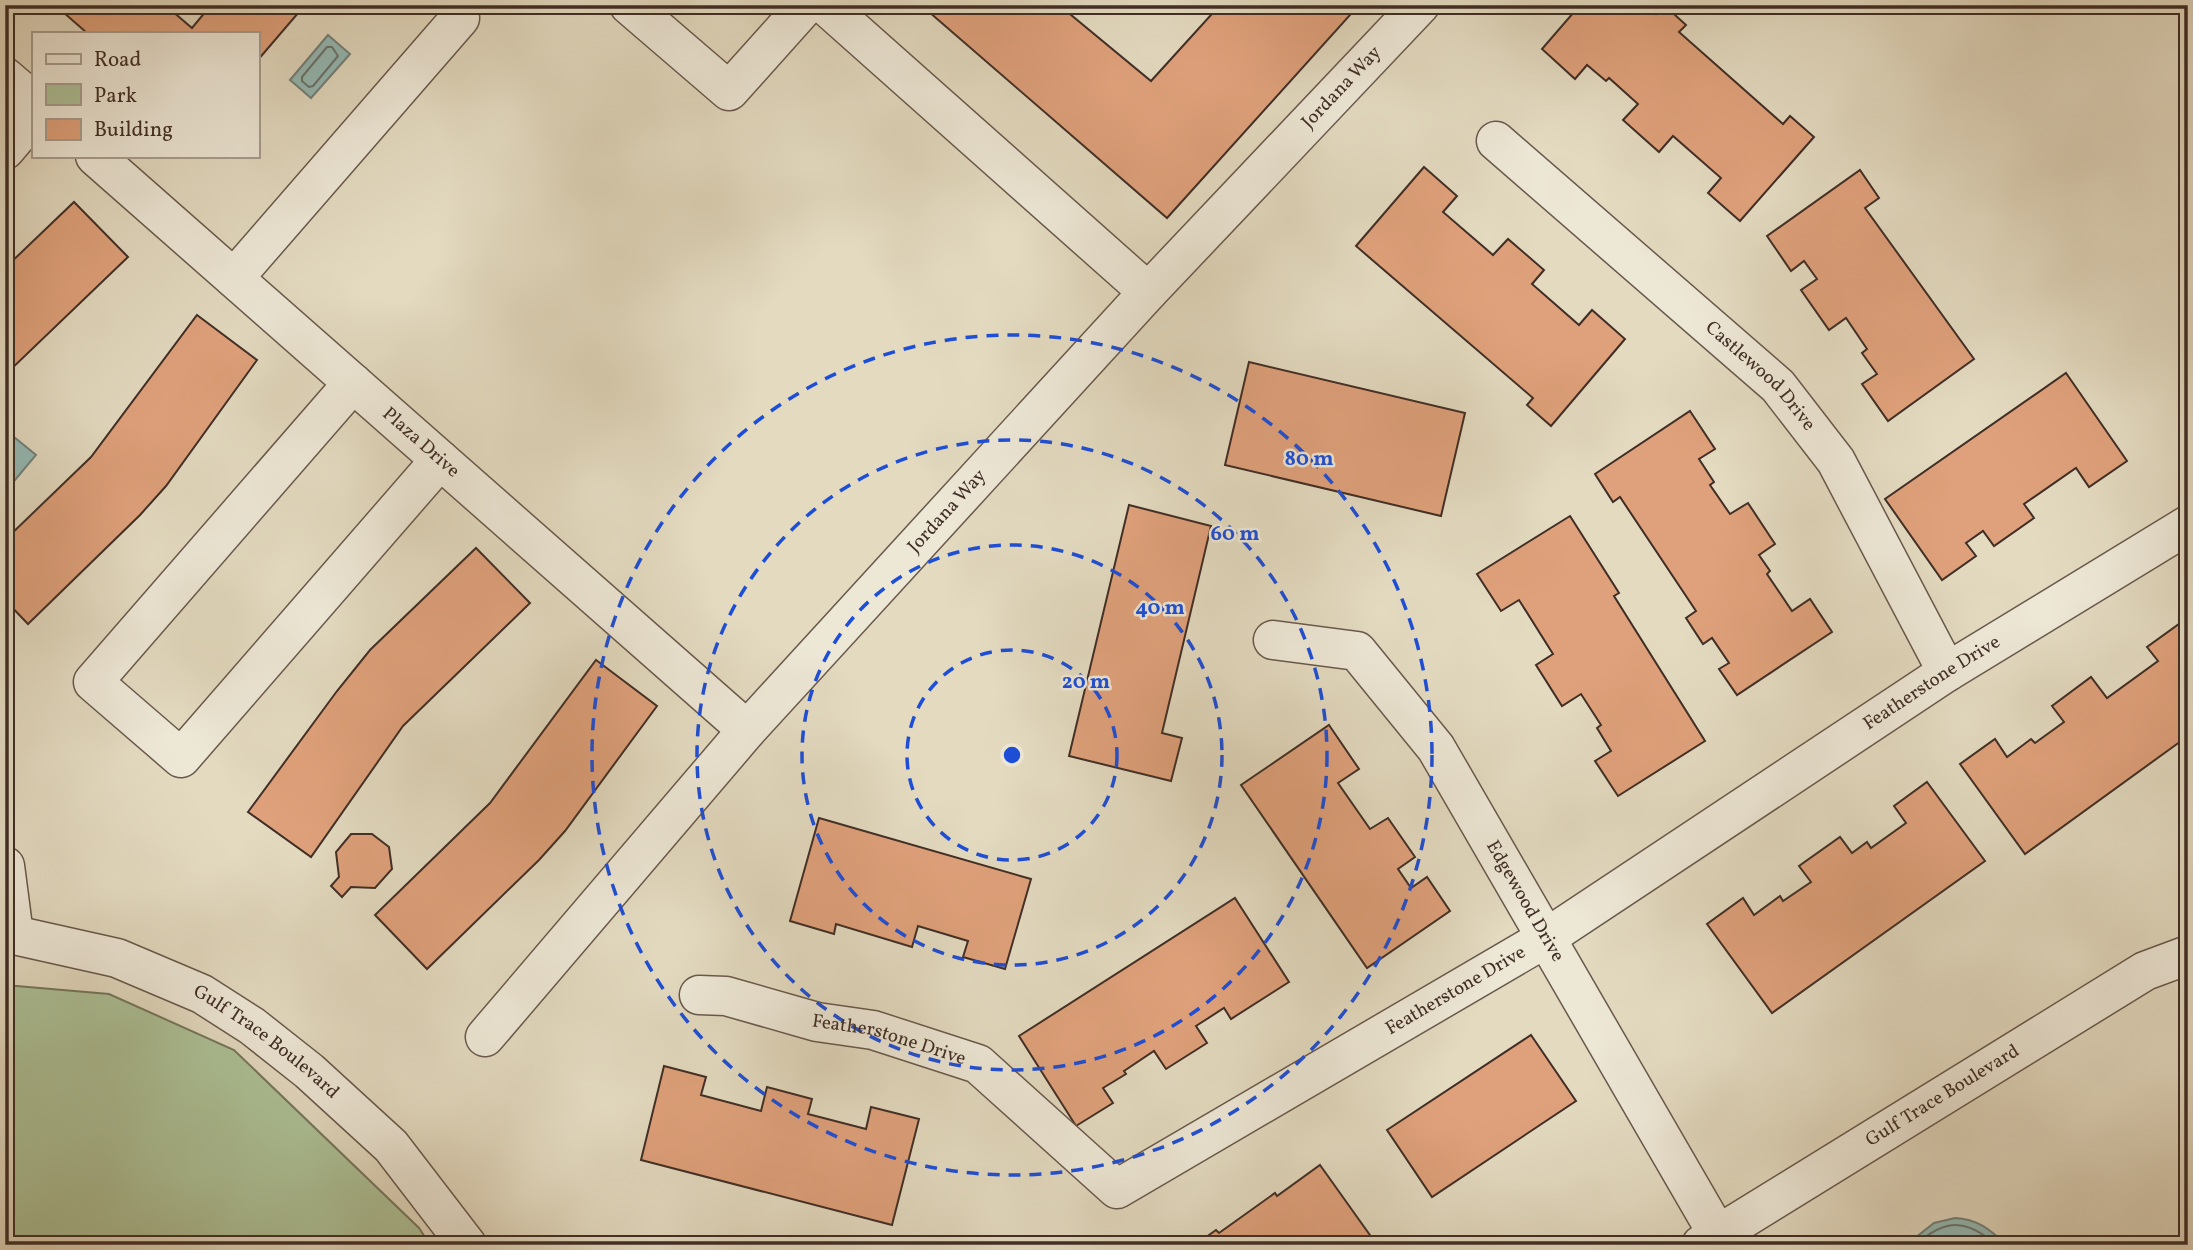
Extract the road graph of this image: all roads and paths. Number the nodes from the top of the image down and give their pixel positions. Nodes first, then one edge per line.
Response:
1 (629, 5) edge
2 (806, 5) edge
3 (825, 5) edge
4 (1420, 5) edge
5 (460, 18) dead end
6 (5, 77) edge
7 (32, 100) edge
8 (32, 118) edge
9 (1496, 141) dead end
10 (5, 150) edge
11 (97, 158) edge
12 (234, 278) junction
13 (1148, 292) junction
14 (353, 383) junction
15 (440, 460) junction
16 (2188, 525) edge
17 (1273, 640) dead end
18 (1947, 672) junction
19 (747, 730) junction
20 (5, 866) edge
21 (10, 935) edge
22 (1546, 938) junction
23 (2188, 955) edge
24 (699, 995) dead end
25 (485, 1037) dead end
26 (1710, 1240) edge
27 (467, 1245) edge

1 - 2 street
3 - 13 street
4 - 13 street, Jordana Way
5 - 12 street
6 - 7 street
8 - 10 street
9 - 18 street, Castlewood Drive
11 - 12 street, Plaza Drive
12 - 14 street, Plaza Drive
13 - 19 street, Jordana Way
14 - 15 street, Plaza Drive
14 - 15 street
15 - 19 street, Plaza Drive
16 - 18 street, Featherstone Drive
17 - 22 street, Edgewood Drive
18 - 22 street, Featherstone Drive
19 - 25 street, Jordana Way
20 - 21 street
21 - 27 street, Gulf Trace Boulevard
22 - 24 street, Featherstone Drive
22 - 26 street, Edgewood Drive
23 - 26 street, Gulf Trace Boulevard

